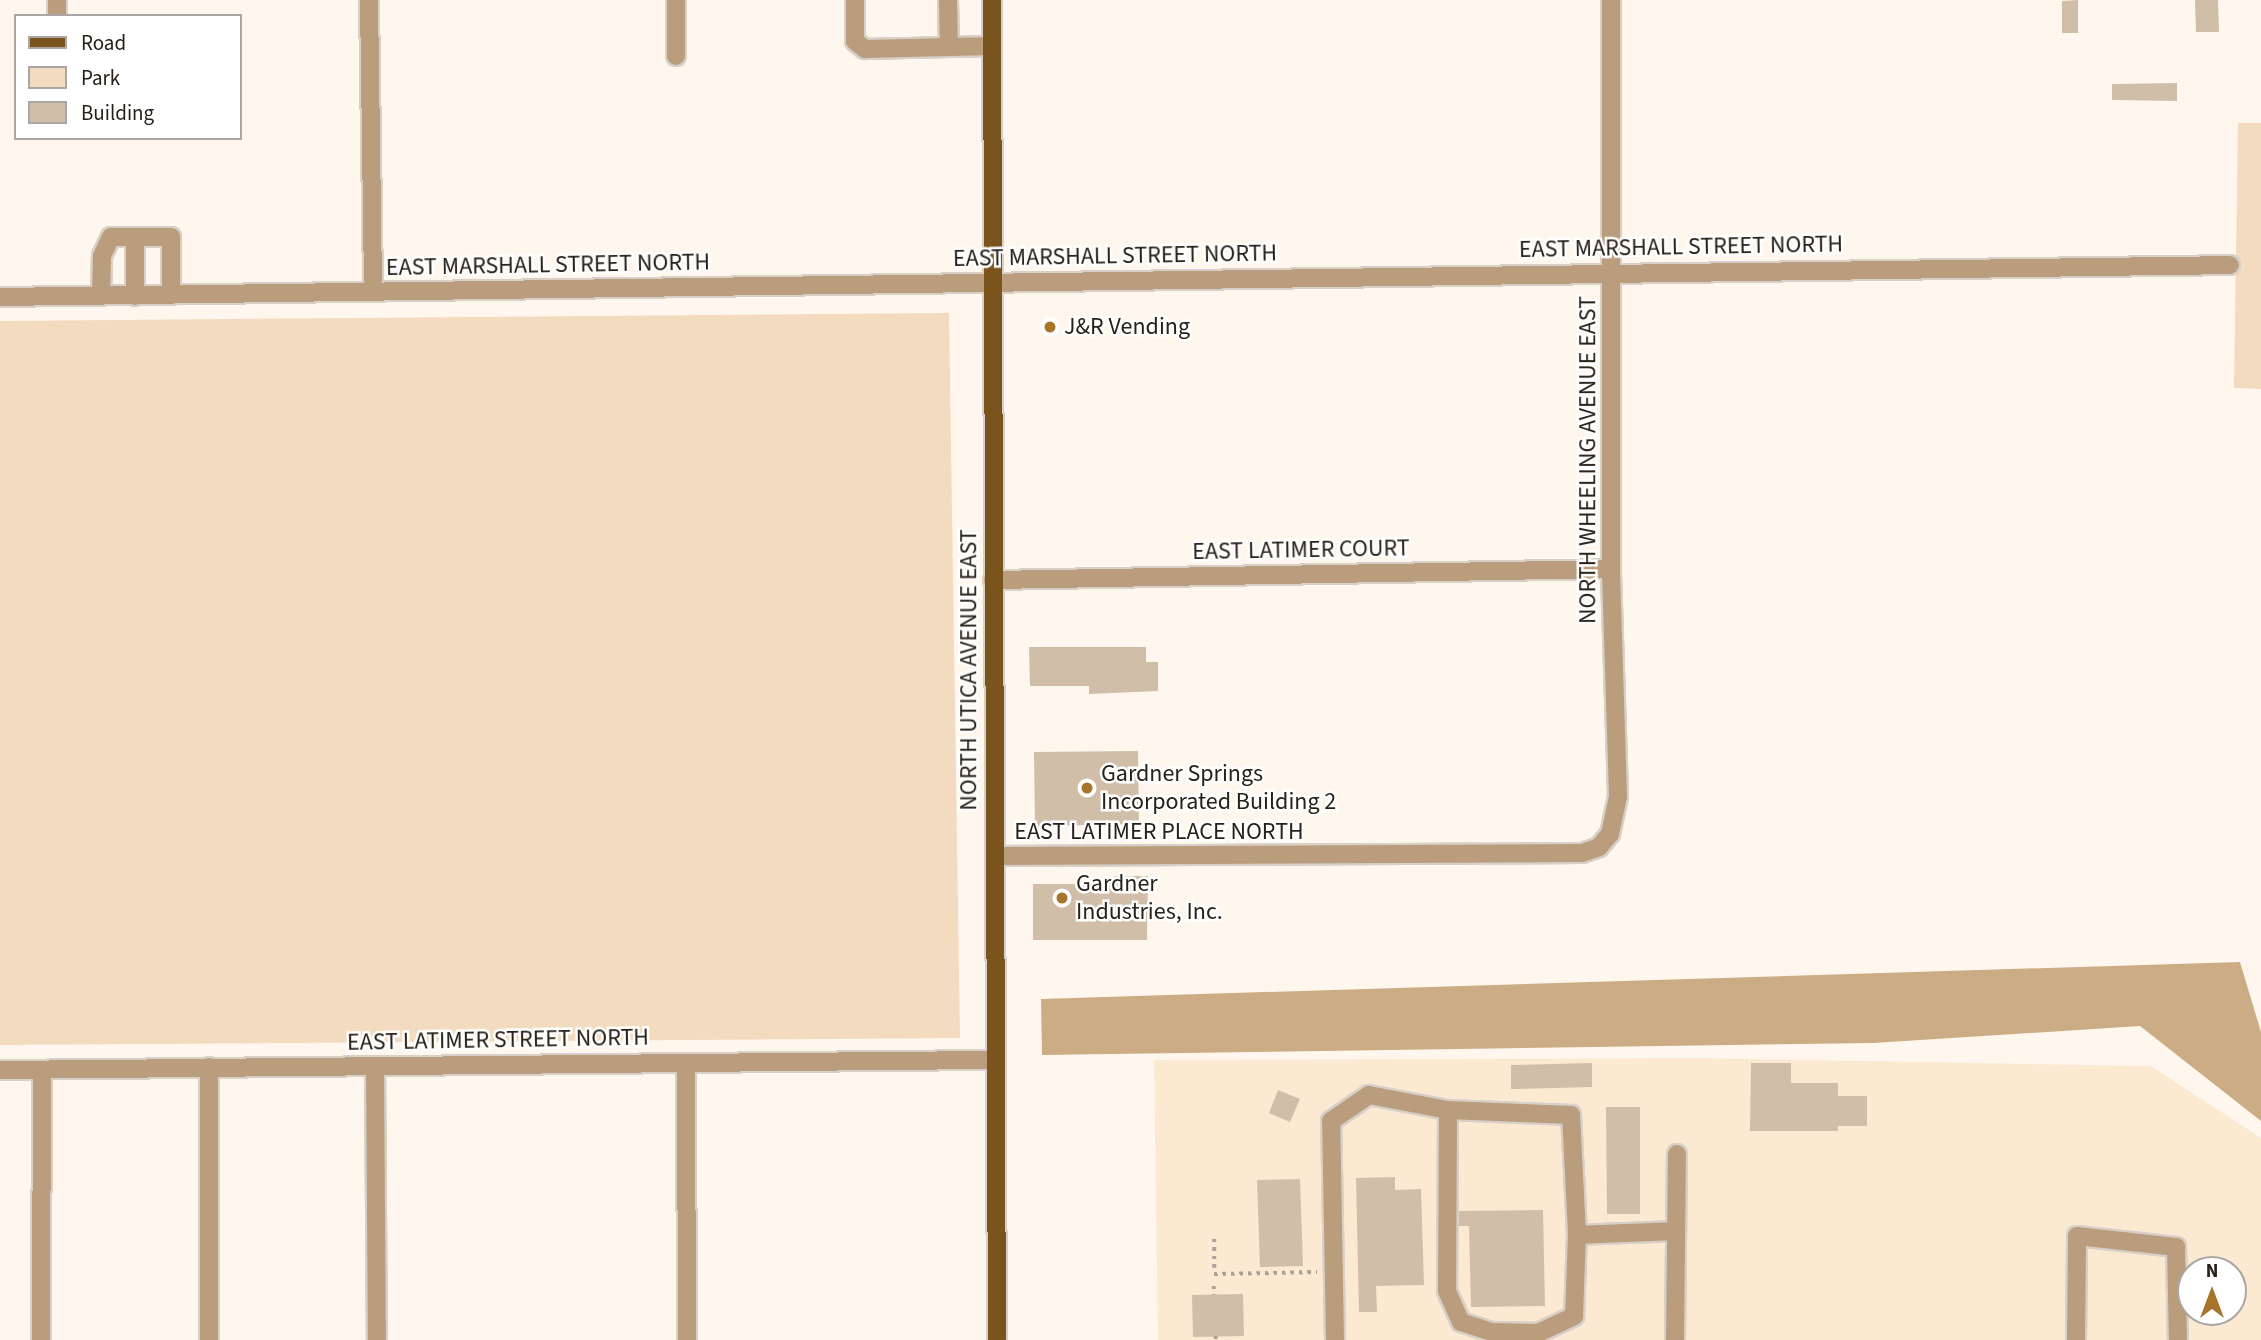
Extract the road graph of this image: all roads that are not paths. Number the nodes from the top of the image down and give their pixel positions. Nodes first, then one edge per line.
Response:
1 (369, 0) edge
2 (676, 0) edge
3 (855, 0) edge
4 (948, 0) edge
5 (992, 0) edge
6 (1611, 0) edge
7 (992, 46) junction
8 (949, 47) junction
9 (676, 56) dead end
10 (135, 237) junction
11 (2230, 265) dead end
12 (1612, 273) junction
13 (993, 282) junction
14 (373, 291) junction
15 (171, 295) junction
16 (101, 296) junction
17 (135, 296) junction
18 (0, 297) edge
19 (1611, 569) junction
20 (993, 580) junction
21 (1610, 834) joint
22 (995, 856) junction
23 (996, 1060) junction
24 (686, 1063) junction
25 (375, 1066) junction
26 (209, 1067) junction
27 (0, 1070) edge
28 (42, 1070) junction
29 (1448, 1110) junction
30 (1676, 1154) dead end
31 (1676, 1231) junction
32 (1577, 1235) junction
33 (41, 1340) edge
34 (209, 1340) edge
35 (377, 1340) edge
36 (687, 1340) edge
37 (997, 1340) edge
38 (1335, 1340) edge
39 (1675, 1340) edge
40 (2076, 1340) edge
41 (2178, 1340) edge

1 - 14 street
2 - 9 street
3 - 8 street
4 - 8 street
5 - 7 main road, NORTH UTICA AVENUE EAST
6 - 12 street, NORTH WHEELING AVENUE EAST
7 - 8 street
7 - 13 main road, NORTH UTICA AVENUE EAST
10 - 15 street
10 - 16 street
10 - 17 street
11 - 12 street, EAST MARSHALL STREET NORTH
12 - 13 street, EAST MARSHALL STREET NORTH
12 - 19 street, NORTH WHEELING AVENUE EAST
13 - 14 street, EAST MARSHALL STREET NORTH
13 - 20 main road, NORTH UTICA AVENUE EAST
14 - 15 street, EAST MARSHALL STREET NORTH
15 - 17 street, EAST MARSHALL STREET NORTH
16 - 17 street, EAST MARSHALL STREET NORTH
16 - 18 street, EAST MARSHALL STREET NORTH
19 - 20 street, EAST LATIMER COURT
19 - 21 street, NORTH WHEELING AVENUE EAST
20 - 22 main road, NORTH UTICA AVENUE EAST
21 - 22 street, EAST LATIMER PLACE NORTH
22 - 23 main road, NORTH UTICA AVENUE EAST
23 - 24 street, EAST LATIMER STREET NORTH
23 - 37 main road, NORTH UTICA AVENUE EAST
24 - 25 street, EAST LATIMER STREET NORTH
24 - 36 street
25 - 26 street, EAST LATIMER STREET NORTH
25 - 35 street
26 - 28 street, EAST LATIMER STREET NORTH
26 - 34 street
27 - 28 street, EAST LATIMER STREET NORTH
28 - 33 street
29 - 32 street
29 - 32 street
29 - 38 street
30 - 31 street
31 - 32 street
31 - 39 street
40 - 41 street

